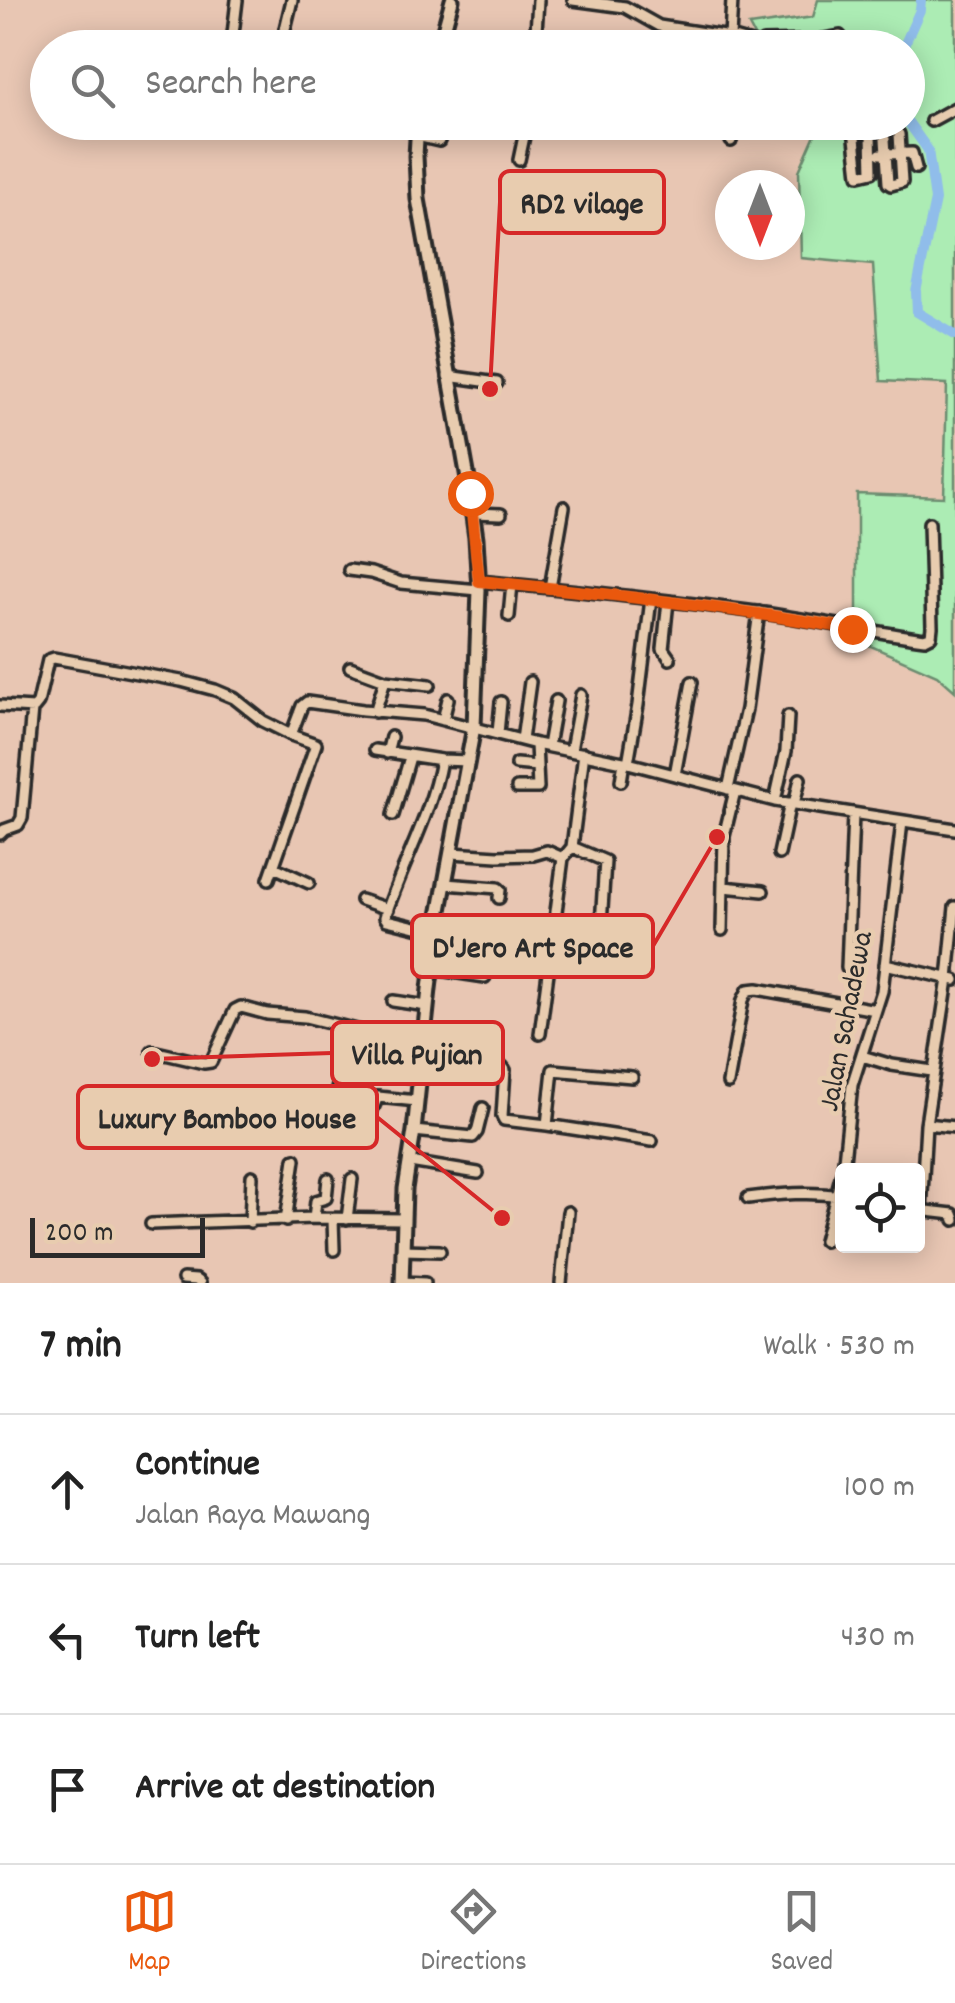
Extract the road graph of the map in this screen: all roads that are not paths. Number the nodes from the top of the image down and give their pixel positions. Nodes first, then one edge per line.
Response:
1 (237, 0) edge
2 (292, 0) edge
3 (452, 0) edge
4 (538, 0) edge
5 (573, 0) edge
6 (732, 0) edge
7 (233, 30) edge
8 (285, 30) dead end
9 (443, 30) edge
10 (536, 30) edge
11 (682, 30) edge
12 (730, 30) edge
13 (953, 112) edge
14 (932, 121) dead end
15 (417, 140) edge
16 (524, 140) edge
17 (856, 140) edge
18 (871, 140) edge
19 (885, 140) edge
20 (899, 140) edge
21 (872, 154) junction
22 (885, 154) junction
23 (900, 154) junction
24 (520, 160) dead end
25 (916, 168) dead end
26 (448, 376) junction
27 (497, 383) dead end
28 (564, 508) dead end
29 (473, 513) junction
30 (501, 514) dead end
31 (929, 523) dead end
32 (349, 570) dead end
33 (512, 584) junction
34 (479, 586) junction
35 (550, 588) junction
36 (651, 600) junction
37 (668, 601) junction
38 (759, 612) junction
39 (510, 616) dead end
40 (670, 659) dead end
41 (350, 667) dead end
42 (385, 680) junction
43 (530, 682) dead end
44 (692, 682) dead end
45 (430, 684) dead end
46 (581, 695) dead end
47 (448, 699) dead end
48 (556, 701) dead end
49 (502, 702) dead end
50 (0, 706) edge
51 (32, 710) junction
52 (375, 712) junction
53 (788, 716) dead end
54 (443, 720) junction
55 (474, 728) junction
56 (498, 734) junction
57 (291, 735) junction
58 (391, 737) dead end
59 (522, 740) junction
60 (536, 744) junction
61 (548, 746) junction
62 (376, 750) dead end
63 (571, 750) junction
64 (388, 752) junction
65 (584, 752) junction
66 (410, 756) junction
67 (441, 760) junction
68 (469, 761) junction
69 (626, 762) junction
70 (516, 764) dead end
71 (537, 766) junction
72 (675, 775) junction
73 (800, 780) dead end
74 (621, 781) dead end
75 (517, 788) dead end
76 (731, 790) junction
77 (775, 800) junction
78 (792, 804) junction
79 (853, 814) junction
80 (392, 815) dead end
81 (902, 822) junction
82 (955, 829) edge
83 (0, 834) edge
84 (572, 846) junction
85 (452, 852) junction
86 (780, 854) dead end
87 (563, 858) junction
88 (274, 867) junction
89 (269, 879) dead end
90 (309, 883) dead end
91 (445, 884) junction
92 (724, 887) junction
93 (763, 891) dead end
94 (499, 898) dead end
95 (361, 900) dead end
96 (955, 907) edge
97 (388, 910) junction
98 (722, 930) dead end
99 (436, 932) junction
100 (600, 942) dead end
101 (885, 964) junction
102 (847, 968) dead end
103 (432, 969) junction
104 (485, 977) dead end
105 (951, 979) edge
106 (393, 1001) dead end
107 (428, 1006) junction
108 (876, 1010) junction
109 (540, 1034) dead end
110 (152, 1051) dead end
111 (862, 1056) junction
112 (421, 1060) junction
113 (381, 1070) junction
114 (932, 1072) junction
115 (632, 1077) dead end
116 (419, 1078) junction
117 (728, 1083) dead end
118 (337, 1089) dead end
119 (417, 1101) junction
120 (483, 1108) dead end
121 (308, 1122) dead end
122 (926, 1124) junction
123 (547, 1125) junction
124 (955, 1127) edge
125 (414, 1131) junction
126 (652, 1141) dead end
127 (295, 1159) dead end
128 (410, 1162) junction
129 (844, 1163) edge
130 (923, 1163) edge
131 (478, 1173) dead end
132 (252, 1176) dead end
133 (328, 1179) dead end
134 (352, 1179) dead end
135 (835, 1196) edge
136 (748, 1198) dead end
137 (835, 1210) edge
138 (568, 1212) dead end
139 (925, 1212) edge
140 (954, 1216) edge
141 (314, 1218) junction
142 (333, 1219) junction
143 (404, 1219) junction
144 (347, 1220) junction
145 (286, 1221) junction
146 (250, 1222) junction
147 (151, 1224) dead end
148 (824, 1240) dead end
149 (334, 1250) dead end
150 (402, 1250) junction
151 (440, 1251) dead end
152 (183, 1279) dead end
153 (402, 1282) edge
154 (200, 1283) edge
155 (425, 1283) edge
156 (561, 1283) edge

1 - 7 street
2 - 8 street
3 - 9 main road
4 - 10 street
5 - 11 street
6 - 12 street
13 - 14 street
15 - 26 main road
16 - 24 street
17 - 21 street
18 - 21 street
19 - 22 street
20 - 23 street
21 - 22 street
22 - 23 street
22 - 23 street
23 - 25 street
26 - 27 street
26 - 29 main road
28 - 35 street
29 - 30 street
29 - 34 main road
31 - 38 street
32 - 34 street
33 - 34 street
33 - 35 street
33 - 39 street
34 - 55 main road
35 - 36 street
36 - 37 street
36 - 69 street
37 - 38 street
37 - 40 street
38 - 76 street
41 - 42 street
42 - 45 street
42 - 52 street
43 - 59 street
44 - 72 street
46 - 63 street
47 - 54 street
48 - 61 street
49 - 56 street
50 - 51 street
51 - 57 street
51 - 83 street
52 - 54 street
52 - 57 street
53 - 77 street
54 - 55 street
55 - 56 street
55 - 68 main road
56 - 59 street
57 - 88 street
58 - 64 street
59 - 60 street
60 - 61 street
60 - 71 street
61 - 63 street
62 - 64 street
63 - 65 street
64 - 66 street
65 - 69 street
65 - 84 street
66 - 67 street
66 - 80 street
67 - 68 street
67 - 97 street
68 - 85 main road
69 - 72 street
69 - 74 street
70 - 71 street
71 - 75 street
72 - 76 street
73 - 78 street
76 - 77 street
76 - 92 street
77 - 78 street
78 - 79 street
78 - 86 street
79 - 81 street
79 - 102 street
81 - 82 street
81 - 101 street, Jalan Sahadewa
84 - 87 street
84 - 100 street
85 - 87 street
85 - 91 main road
87 - 109 street
88 - 89 street
88 - 90 street
91 - 94 street
91 - 99 main road
92 - 93 street
92 - 98 street
95 - 97 street
96 - 105 street
97 - 99 street
99 - 103 main road
101 - 105 street
101 - 108 street, Jalan Sahadewa
103 - 104 street
103 - 107 main road
105 - 114 street
106 - 107 street
107 - 112 main road
108 - 111 street, Jalan Sahadewa
108 - 117 street
110 - 113 street
111 - 114 street
111 - 129 street, Jalan Sahadewa
112 - 116 main road
112 - 123 street
113 - 116 street
113 - 118 street
114 - 122 street
115 - 123 street
116 - 119 main road
119 - 121 street
119 - 125 main road
120 - 125 street
122 - 124 street
122 - 130 street
123 - 126 street
125 - 128 main road
127 - 145 street
128 - 131 street
128 - 143 main road
132 - 146 street
133 - 141 street
134 - 144 street
135 - 136 street
137 - 148 street, Jalan Sahadewa
138 - 156 street
139 - 140 street
141 - 142 street
141 - 145 street
142 - 144 street
142 - 149 street
143 - 144 street
143 - 150 main road
145 - 146 street
146 - 147 street
150 - 151 street
150 - 153 main road
152 - 154 street
153 - 155 street

